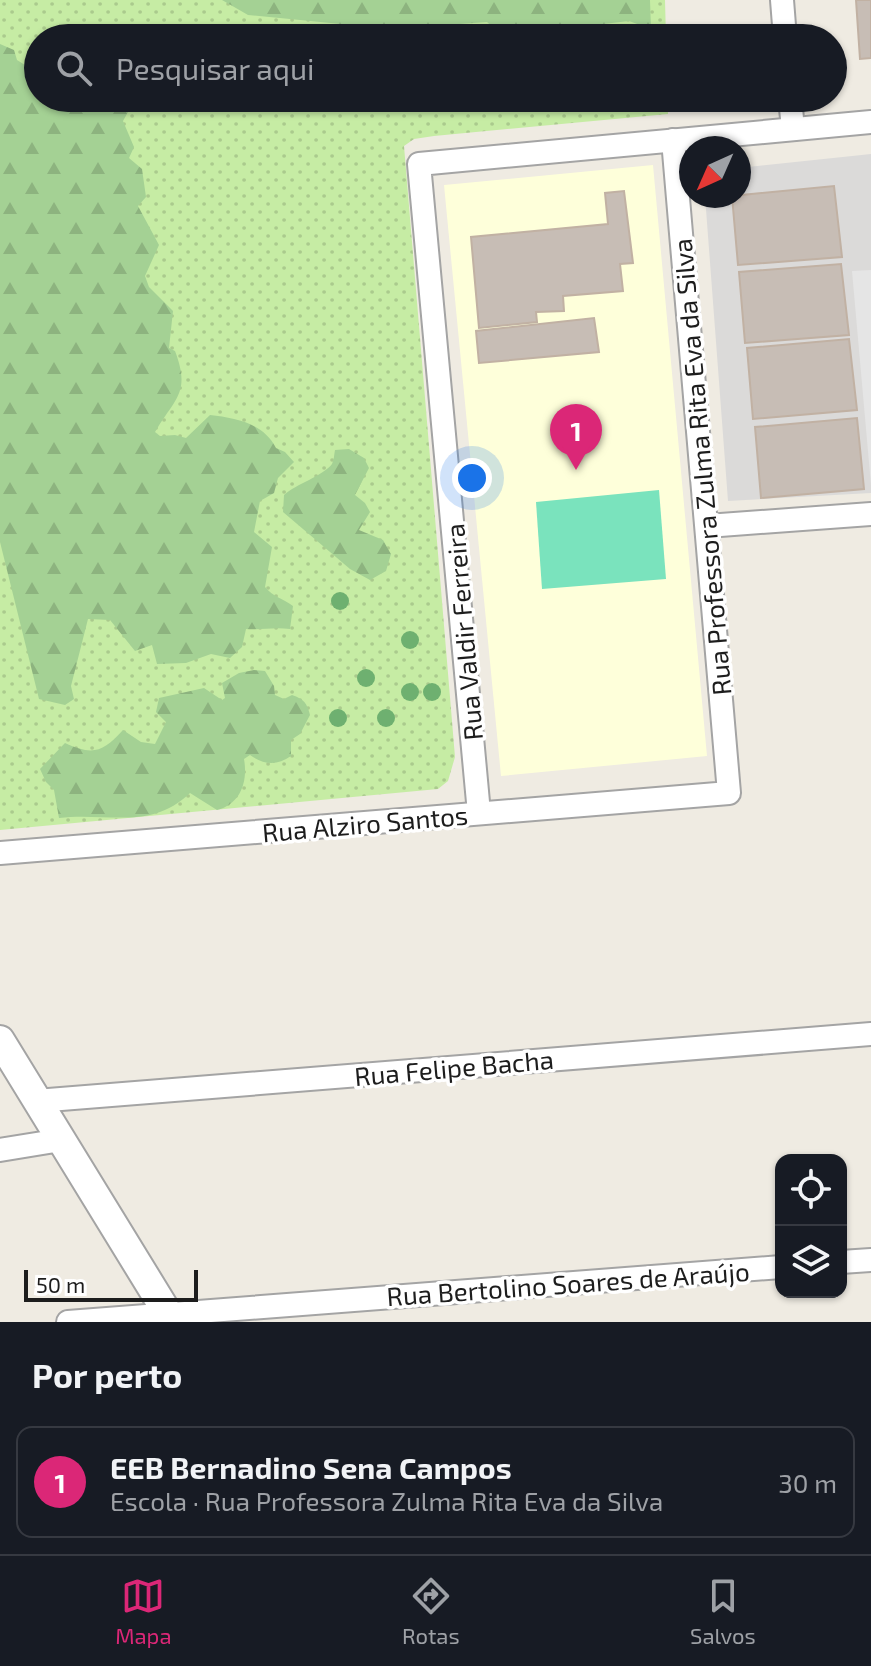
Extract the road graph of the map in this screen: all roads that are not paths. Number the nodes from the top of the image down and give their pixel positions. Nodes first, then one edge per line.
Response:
1 (782, 0) edge
2 (784, 24) edge
3 (791, 112) edge
4 (871, 122) edge
5 (793, 129) junction
6 (673, 140) junction
7 (871, 514) edge
8 (707, 526) junction
9 (729, 793) joint
10 (479, 813) junction
11 (0, 853) edge
12 (871, 1034) edge
13 (0, 1040) edge
14 (36, 1101) junction
15 (61, 1140) junction
16 (0, 1150) edge
17 (871, 1260) edge
18 (847, 1262) edge
19 (775, 1268) edge
20 (170, 1318) edge
21 (68, 1322) edge

1 - 2 street
3 - 5 street
4 - 5 street
5 - 6 street
6 - 8 street, Rua Professora Zulma Rita Eva da Silva
6 - 10 street, Rua Valdir Ferreira
7 - 8 street
8 - 9 street, Rua Professora Zulma Rita Eva da Silva
9 - 10 street, Rua Alziro Santos
10 - 11 street, Rua Alziro Santos
12 - 14 street, Rua Felipe Bacha
13 - 14 street
14 - 15 street
15 - 16 street
15 - 20 street
17 - 18 street
19 - 20 street, Rua Bertolino Soares de Araújo
20 - 21 street, Rua Bertolino Soares de Araújo

